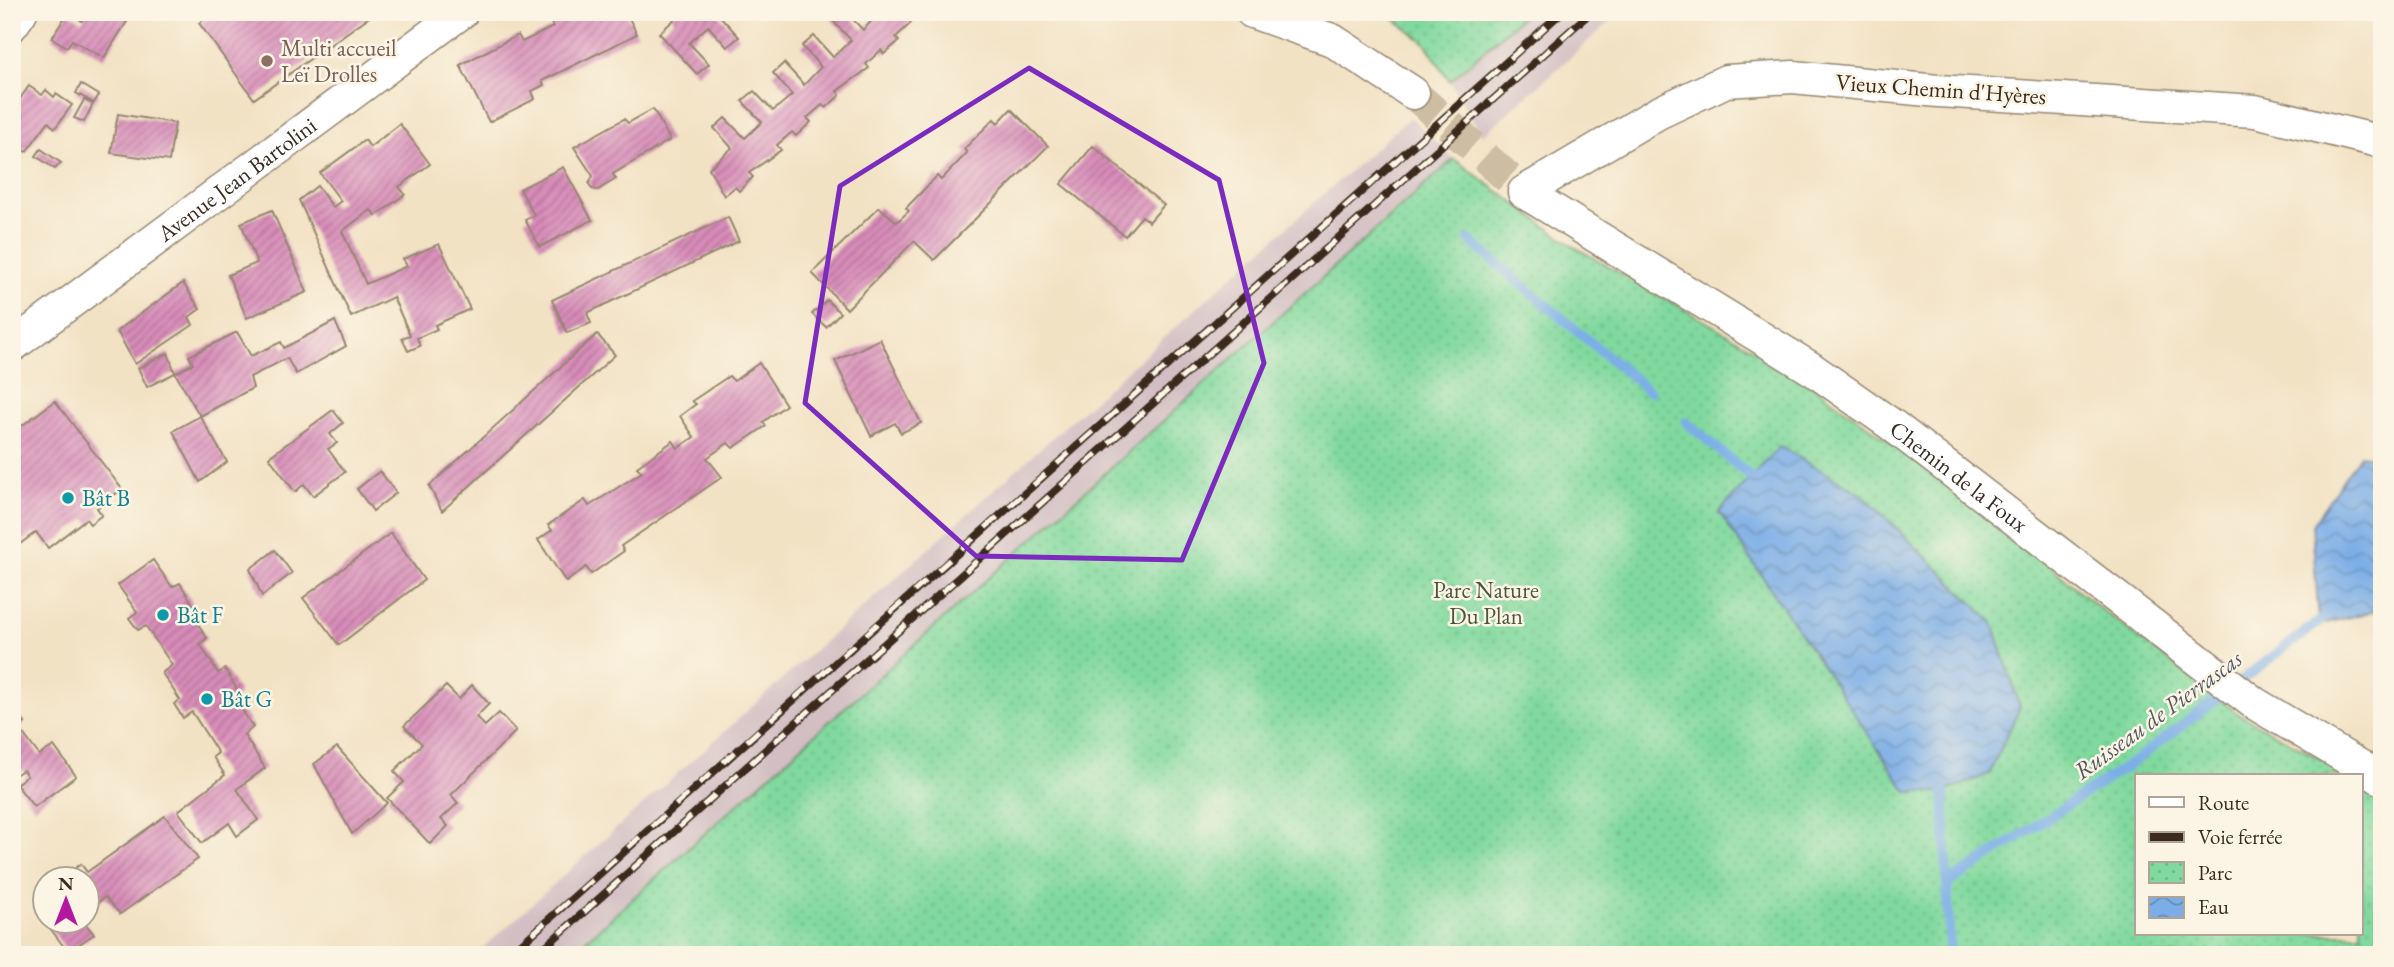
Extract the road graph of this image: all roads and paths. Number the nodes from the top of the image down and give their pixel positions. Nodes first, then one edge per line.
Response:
1 (22, 12) edge
2 (462, 12) edge
3 (1252, 12) edge
4 (12, 25) edge
5 (1408, 89) tunnel mouth
6 (2382, 142) edge
7 (1524, 192) joint
8 (12, 346) edge
9 (2382, 779) edge

1 - 4 street
2 - 8 street, Avenue Jean Bartolini
3 - 5 street
6 - 7 street, Vieux Chemin d'Hyères
7 - 9 street, Chemin de la Foux

